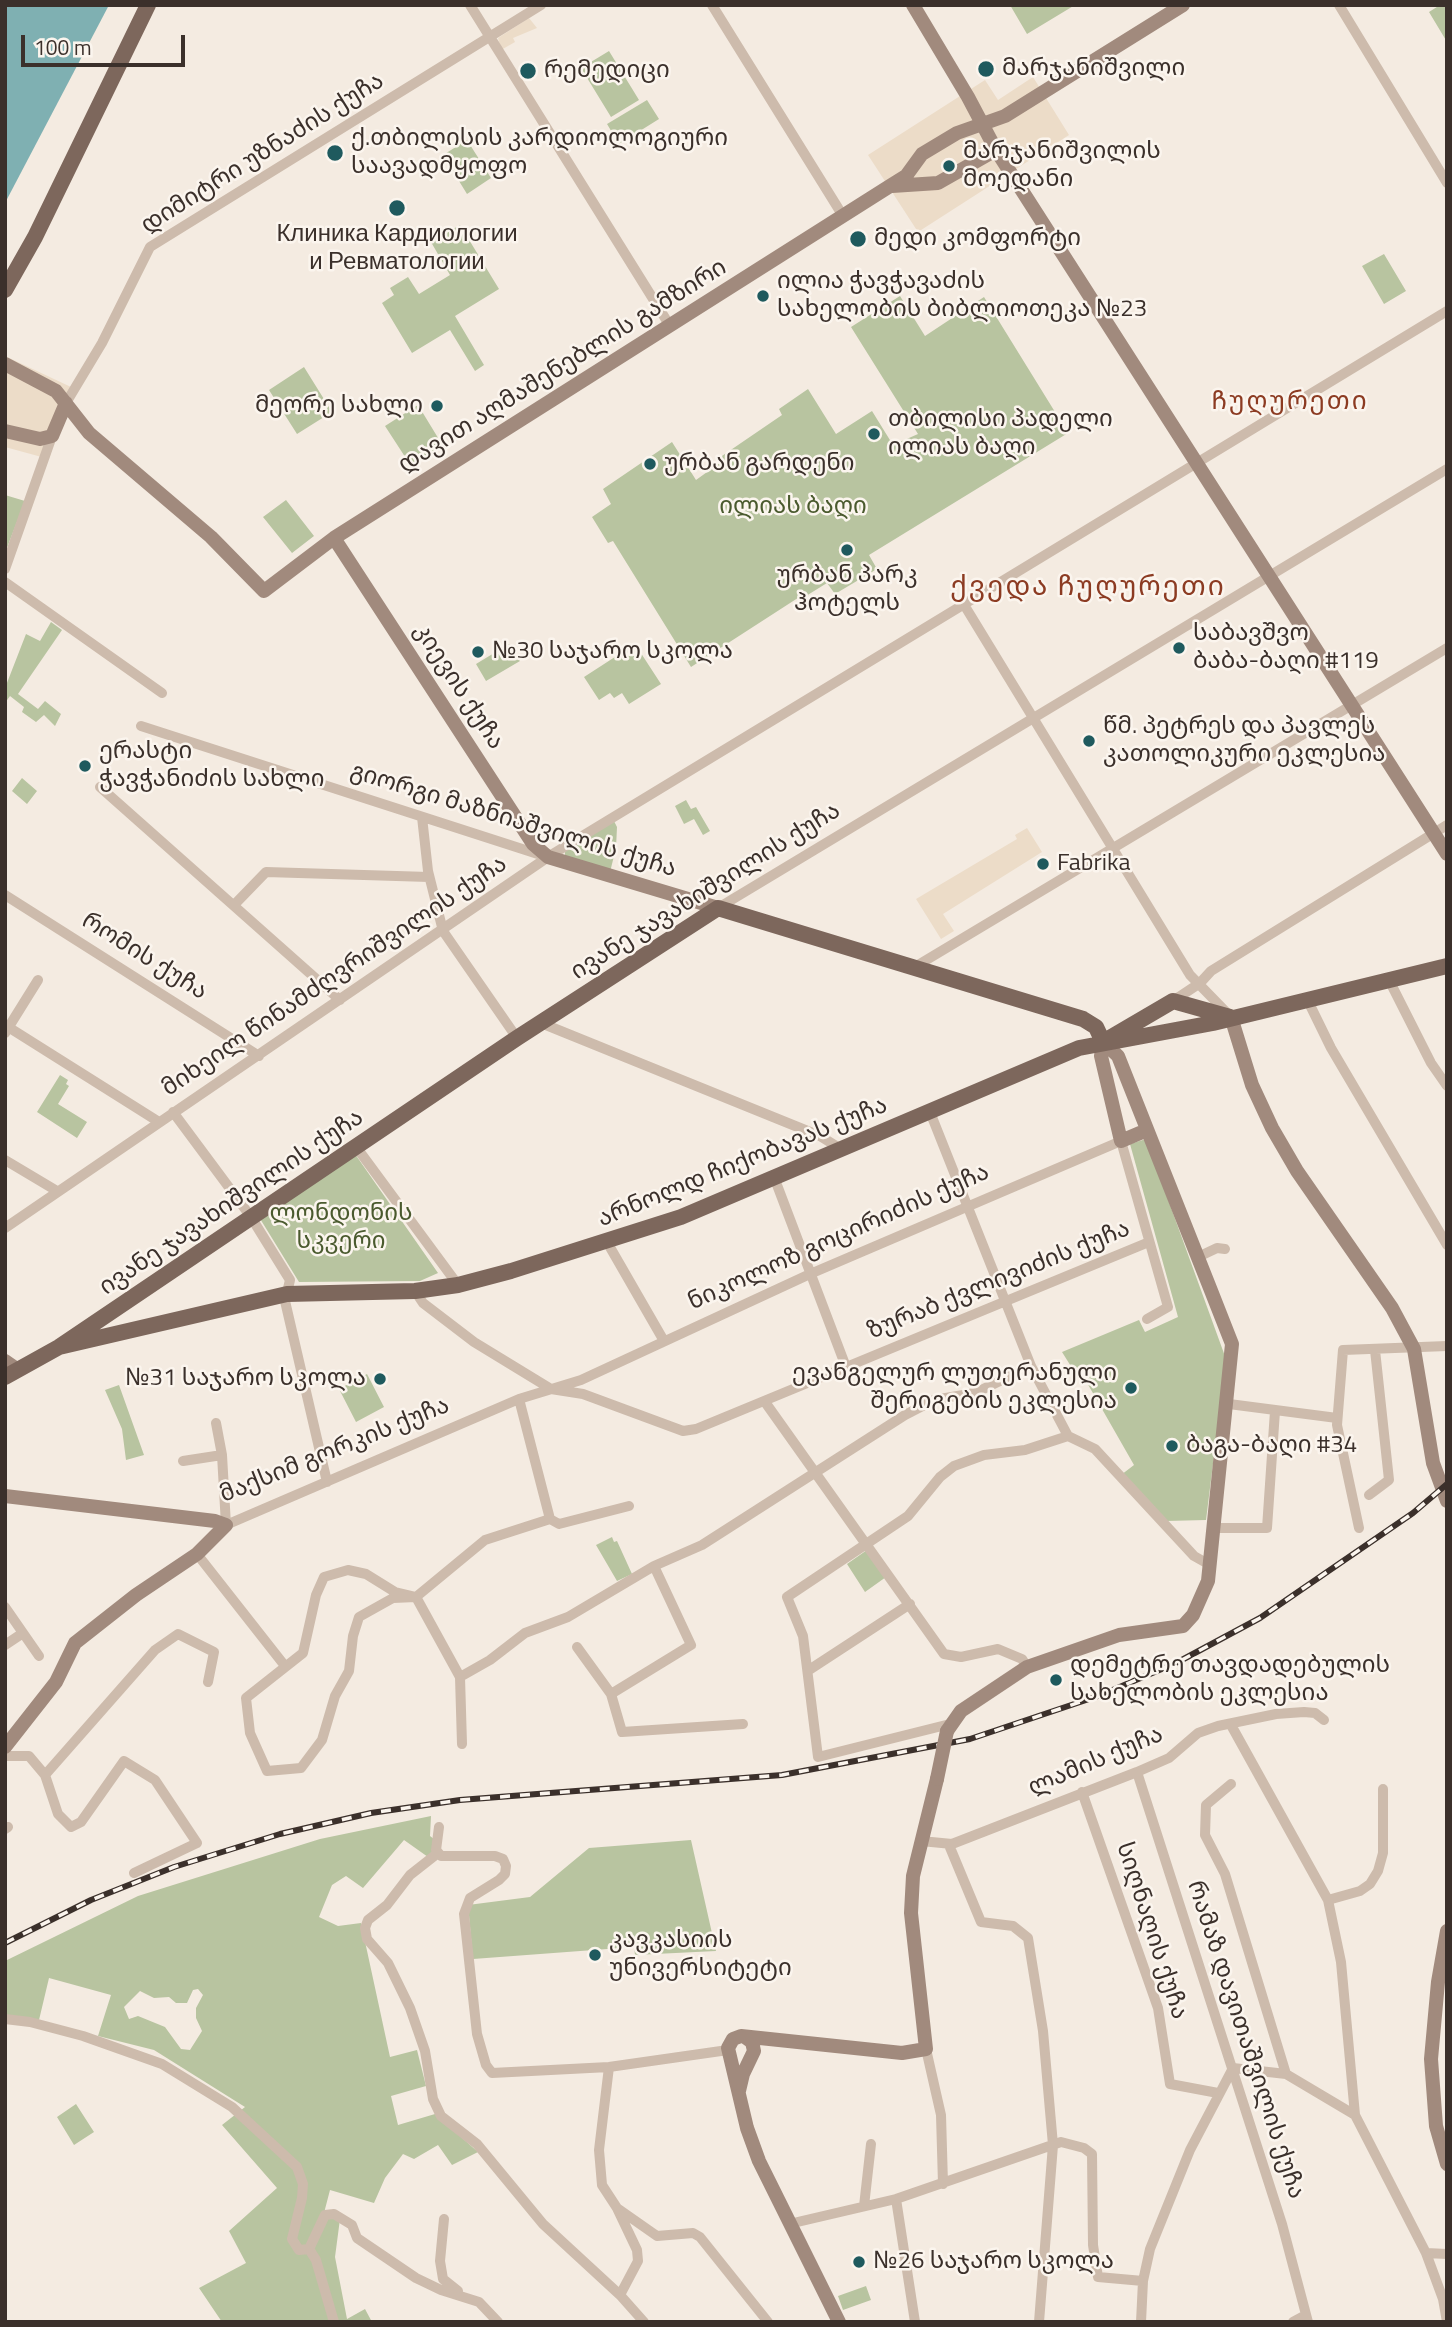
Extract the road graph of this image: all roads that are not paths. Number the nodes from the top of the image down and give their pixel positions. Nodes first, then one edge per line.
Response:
1 (148, 5) edge
2 (470, 5) edge
3 (541, 5) edge
4 (712, 5) edge
5 (913, 5) edge
6 (1183, 5) edge
7 (1339, 5) edge
8 (490, 37) junction
9 (983, 124) junction
10 (996, 150) junction
11 (916, 163) junction
12 (1447, 183) edge
13 (925, 184) junction
14 (890, 186) junction
15 (843, 216) junction
16 (5, 290) edge
17 (1447, 311) edge
18 (670, 326) junction
19 (5, 364) edge
20 (66, 403) junction
21 (77, 420) junction
22 (5, 431) edge
23 (53, 432) junction
24 (1197, 464) junction
25 (1447, 469) edge
26 (334, 538) junction
27 (5, 569) edge
28 (1270, 577) junction
29 (5, 582) edge
30 (963, 603) junction
31 (1447, 648) edge
32 (162, 693) dead end
33 (1352, 705) junction
34 (1034, 719) junction
35 (141, 726) dead end
36 (100, 786) dead end
37 (422, 817) junction
38 (1440, 829) edge
39 (1114, 849) junction
40 (1447, 854) edge
41 (548, 857) junction
42 (429, 877) junction
43 (5, 895) edge
44 (234, 905) junction
45 (718, 908) junction
46 (443, 931) junction
47 (1447, 966) edge
48 (913, 968) junction
49 (38, 980) dead end
50 (1389, 980) junction
51 (1200, 983) junction
52 (340, 1000) junction
53 (1308, 1001) junction
54 (1175, 1004) junction
55 (1231, 1017) junction
56 (541, 1023) junction
57 (1170, 1028) junction
58 (7, 1029) edge
59 (1099, 1035) junction
60 (517, 1038) junction
61 (1119, 1043) junction
62 (259, 1056) junction
63 (1447, 1086) edge
64 (173, 1112) junction
65 (930, 1112) junction
66 (159, 1122) junction
67 (1147, 1130) junction
68 (1121, 1140) junction
69 (357, 1148) junction
70 (841, 1149) junction
71 (5, 1160) edge
72 (774, 1177) junction
73 (57, 1191) junction
74 (967, 1205) junction
75 (251, 1217) junction
76 (5, 1228) edge
77 (607, 1242) junction
78 (1149, 1242) junction
79 (1447, 1245) edge
80 (1225, 1249) dead end
81 (1198, 1257) junction
82 (810, 1274) junction
83 (458, 1284) junction
84 (415, 1290) junction
85 (287, 1294) junction
86 (1006, 1302) junction
87 (1147, 1319) dead end
88 (97, 1320) junction
89 (112, 1335) junction
90 (664, 1340) junction
91 (1447, 1346) edge
92 (59, 1347) junction
93 (1414, 1349) junction
94 (1374, 1350) junction
95 (1031, 1366) junction
96 (846, 1367) junction
97 (9, 1369) edge
98 (551, 1389) junction
99 (519, 1399) junction
100 (765, 1402) junction
101 (1228, 1404) junction
102 (1275, 1410) junction
103 (1338, 1418) junction
104 (216, 1423) dead end
105 (1068, 1436) junction
106 (222, 1455) junction
107 (183, 1461) dead end
108 (817, 1472) junction
109 (327, 1482) junction
110 (1369, 1495) dead end
111 (5, 1496) edge
112 (1447, 1501) edge
113 (629, 1506) dead end
114 (550, 1519) junction
115 (226, 1525) junction
116 (1215, 1528) junction
117 (1359, 1528) dead end
118 (866, 1544) junction
119 (197, 1554) junction
120 (1210, 1565) junction
121 (654, 1566) junction
122 (416, 1597) junction
123 (910, 1604) junction
124 (5, 1607) edge
125 (23, 1633) junction
126 (5, 1644) edge
127 (577, 1647) dead end
128 (39, 1656) dead end
129 (285, 1666) junction
130 (1027, 1667) junction
131 (809, 1670) junction
132 (460, 1677) junction
133 (208, 1682) dead end
134 (611, 1694) junction
135 (1324, 1720) dead end
136 (24, 1724) junction
137 (743, 1724) dead end
138 (1231, 1725) junction
139 (948, 1728) junction
140 (5, 1739) edge
141 (462, 1744) dead end
142 (5, 1747) edge
143 (5, 1756) edge
144 (1137, 1772) junction
145 (45, 1775) junction
146 (1231, 1784) dead end
147 (1383, 1789) dead end
148 (1082, 1792) junction
149 (439, 1828) dead end
150 (921, 1841) junction
151 (949, 1845) junction
152 (438, 1853) junction
153 (134, 1873) dead end
154 (1328, 1900) junction
155 (1447, 1931) edge
156 (5, 2019) edge
157 (745, 2037) junction
158 (777, 2042) junction
159 (926, 2049) junction
160 (729, 2054) junction
161 (752, 2057) junction
162 (609, 2067) junction
163 (1233, 2068) junction
164 (1286, 2074) junction
165 (1218, 2093) junction
166 (738, 2096) junction
167 (1354, 2115) junction
168 (871, 2144) dead end
169 (1053, 2145) junction
170 (1447, 2164) edge
171 (943, 2184) junction
172 (896, 2199) junction
173 (864, 2206) junction
174 (617, 2208) junction
175 (444, 2219) dead end
176 (789, 2224) junction
177 (309, 2249) junction
178 (1426, 2253) junction
179 (1447, 2254) edge
180 (1143, 2281) junction
181 (620, 2295) junction
182 (463, 2296) junction
183 (1307, 2318) edge
184 (334, 2322) edge
185 (498, 2322) edge
186 (644, 2322) edge
187 (768, 2322) edge
188 (839, 2322) edge
189 (915, 2322) edge
190 (1039, 2322) edge
191 (1141, 2322) edge
192 (1293, 2322) edge
193 (1447, 2322) edge

1 - 16 main road
2 - 8 street
3 - 8 street, დიმიტრი უზნაძის ქუჩა
4 - 15 street
5 - 9 street
6 - 9 street
7 - 12 street
8 - 18 street
8 - 20 street, დიმიტრი უზნაძის ქუჩა
9 - 10 street
9 - 11 street
10 - 13 street
10 - 24 street
11 - 13 street
11 - 14 street, დავით აღმაშენებლის გამზირი
13 - 14 street, დავით აღმაშენებლის გამზირი
14 - 15 street, დავით აღმაშენებლის გამზირი
15 - 18 street, დავით აღმაშენებლის გამზირი
17 - 24 street, მიხეილ წინამძღვრიშვილის ქუჩა
18 - 26 street, დავით აღმაშენებლის გამზირი
19 - 20 street
20 - 21 street
20 - 23 street, დიმიტრი უზნაძის ქუჩა
21 - 23 street
21 - 26 street, დავით აღმაშენებლის გამზირი
22 - 23 street
23 - 27 street, დიმიტრი უზნაძის ქუჩა
24 - 28 street
24 - 30 street, მიხეილ წინამძღვრიშვილის ქუჩა
25 - 28 street, ივანე ჯავახიშვილის ქუჩა
26 - 41 street, კიევის ქუჩა
28 - 33 street
28 - 34 street, ივანე ჯავახიშვილის ქუჩა
29 - 32 street
30 - 34 street
30 - 41 street, მიხეილ წინამძღვრიშვილის ქუჩა
31 - 33 street
33 - 38 street
33 - 39 street
34 - 39 street
34 - 45 street, ივანე ჯავახიშვილის ქუჩა
35 - 37 street, გიორგი მაზნიაშვილის ქუჩა
36 - 44 street
37 - 41 street, გიორგი მაზნიაშვილის ქუჩა
37 - 42 street
38 - 40 street
38 - 51 street
39 - 48 street
39 - 51 street
41 - 45 street, გიორგი მაზნიაშვილის ქუჩა
41 - 46 street, მიხეილ წინამძღვრიშვილის ქუჩა
42 - 44 street
42 - 46 street
43 - 62 street, რომის ქუჩა
44 - 52 street
45 - 48 main road, გიორგი მაზნიაშვილის ქუჩა
45 - 56 main road, ივანე ჯავახიშვილის ქუჩა
46 - 52 street, მიხეილ წინამძღვრიშვილის ქუჩა
46 - 60 street
47 - 50 main road
48 - 59 main road, გიორგი მაზნიაშვილის ქუჩა
49 - 58 street
50 - 53 main road
50 - 63 street
51 - 54 street
51 - 55 street
52 - 62 street, მიხეილ წინამძღვრიშვილის ქუჩა
53 - 55 main road
53 - 79 street
54 - 55 main road
54 - 57 main road
54 - 61 main road
55 - 57 main road
55 - 93 street
56 - 60 main road, ივანე ჯავახიშვილის ქუჩა
56 - 70 street
57 - 61 main road
58 - 66 street
59 - 61 main road, გიორგი მაზნიაშვილის ქუჩა
59 - 61 street
59 - 65 main road, არნოლდ ჩიქობავას ქუჩა
59 - 68 street
60 - 69 main road, ივანე ჯავახიშვილის ქუჩა
61 - 67 street
62 - 64 street, მიხეილ წინამძღვრიშვილის ქუჩა
64 - 66 street, მიხეილ წინამძღვრიშვილის ქუჩა
64 - 75 street
65 - 70 main road, არნოლდ ჩიქობავას ქუჩა
65 - 74 street
66 - 73 street, მიხეილ წინამძღვრიშვილის ქუჩა
67 - 68 street, ნიკოლოზ გოცირიძის ქუჩა
67 - 81 street
68 - 74 street, ნიკოლოზ გოცირიძის ქუჩა
68 - 78 street
69 - 75 main road, ივანე ჯავახიშვილის ქუჩა
69 - 83 street
70 - 72 main road, არნოლდ ჩიქობავას ქუჩა
71 - 73 street
72 - 77 main road, არნოლდ ჩიქობავას ქუჩა
72 - 82 street
73 - 76 street, მიხეილ წინამძღვრიშვილის ქუჩა
74 - 82 street, ნიკოლოზ გოცირიძის ქუჩა
74 - 86 street
75 - 85 street
75 - 88 main road, ივანე ჯავახიშვილის ქუჩა
77 - 83 main road, არნოლდ ჩიქობავას ქუჩა
77 - 90 street
78 - 86 street, ზურაბ ქვლივიძის ქუჩა
78 - 87 street
80 - 81 street
81 - 101 street
82 - 90 street, ნიკოლოზ გოცირიძის ქუჩა
82 - 96 street
83 - 84 main road, არნოლდ ჩიქობავას ქუჩა
84 - 85 main road, არნოლდ ჩიქობავას ქუჩა
84 - 98 street, ზურაბ ქვლივიძის ქუჩა
85 - 89 main road, არნოლდ ჩიქობავას ქუჩა
85 - 109 street
86 - 95 street
86 - 96 street, ზურაბ ქვლივიძის ქუჩა
88 - 89 main road
88 - 92 main road, ივანე ჯავახიშვილის ქუჩა
89 - 92 main road, არნოლდ ჩიქობავას ქუჩა
90 - 98 street, ნიკოლოზ გოცირიძის ქუჩა
91 - 93 street
92 - 97 main road, ივანე ჯავახიშვილის ქუჩა
93 - 94 street
93 - 112 street
94 - 103 street
94 - 110 street
95 - 105 street
95 - 108 street
96 - 100 street, ზურაბ ქვლივიძის ქუჩა
98 - 99 street, მაქსიმ გორკის ქუჩა
98 - 100 street, ზურაბ ქვლივიძის ქუჩა
99 - 109 street, მაქსიმ გორკის ქუჩა
99 - 114 street
100 - 108 street
101 - 102 street
101 - 116 street
102 - 103 street
102 - 116 street
103 - 117 street
104 - 106 street
105 - 118 street
105 - 120 street
106 - 107 street
106 - 115 street
108 - 118 street
108 - 121 street
109 - 115 street, მაქსიმ გორკის ქუჩა
111 - 115 street, მაქსიმ გორკის ქუჩა
113 - 114 street
114 - 122 street
115 - 119 street
116 - 120 street
118 - 123 street
118 - 131 street
119 - 129 street
119 - 136 street
120 - 130 street
121 - 132 street
121 - 134 street
122 - 129 street
122 - 129 street
122 - 132 street
123 - 130 street
123 - 131 street
124 - 125 street
125 - 126 street
125 - 128 street
127 - 134 street
130 - 139 street
131 - 139 street
132 - 141 street
133 - 145 street
134 - 137 street
135 - 138 street, ლამის ქუჩა
136 - 140 street
136 - 142 street
138 - 144 street, ლამის ქუჩა
138 - 154 street
139 - 150 street, bridge
143 - 145 street
144 - 148 street, ლამის ქუჩა
144 - 163 street, რამაზ დავითაშვილის ქუჩა
145 - 153 street
146 - 164 street
147 - 154 street
148 - 151 street, ლამის ქუჩა
148 - 165 street, სიღნაღის ქუჩა
149 - 152 street
150 - 151 street, ლამის ქუჩა
150 - 159 street
151 - 169 street
152 - 162 street
152 - 181 street
154 - 167 street
155 - 170 street
156 - 177 street
157 - 158 street
157 - 160 street
157 - 161 street
158 - 159 street
158 - 161 street
159 - 171 street
160 - 161 street
160 - 162 street
160 - 166 street
161 - 166 street
162 - 174 street
163 - 164 street
163 - 165 street
163 - 183 street, რამაზ დავითაშვილის ქუჩა
164 - 167 street
165 - 180 street
166 - 176 street
167 - 178 street
168 - 173 street
169 - 171 street
169 - 180 street
169 - 190 street
171 - 172 street
172 - 173 street
172 - 189 street
173 - 176 street
174 - 181 street
174 - 187 street
175 - 182 street
176 - 188 street
177 - 182 street
177 - 184 street
178 - 179 street
178 - 193 street
180 - 191 street
181 - 186 street
182 - 185 street
183 - 192 street

